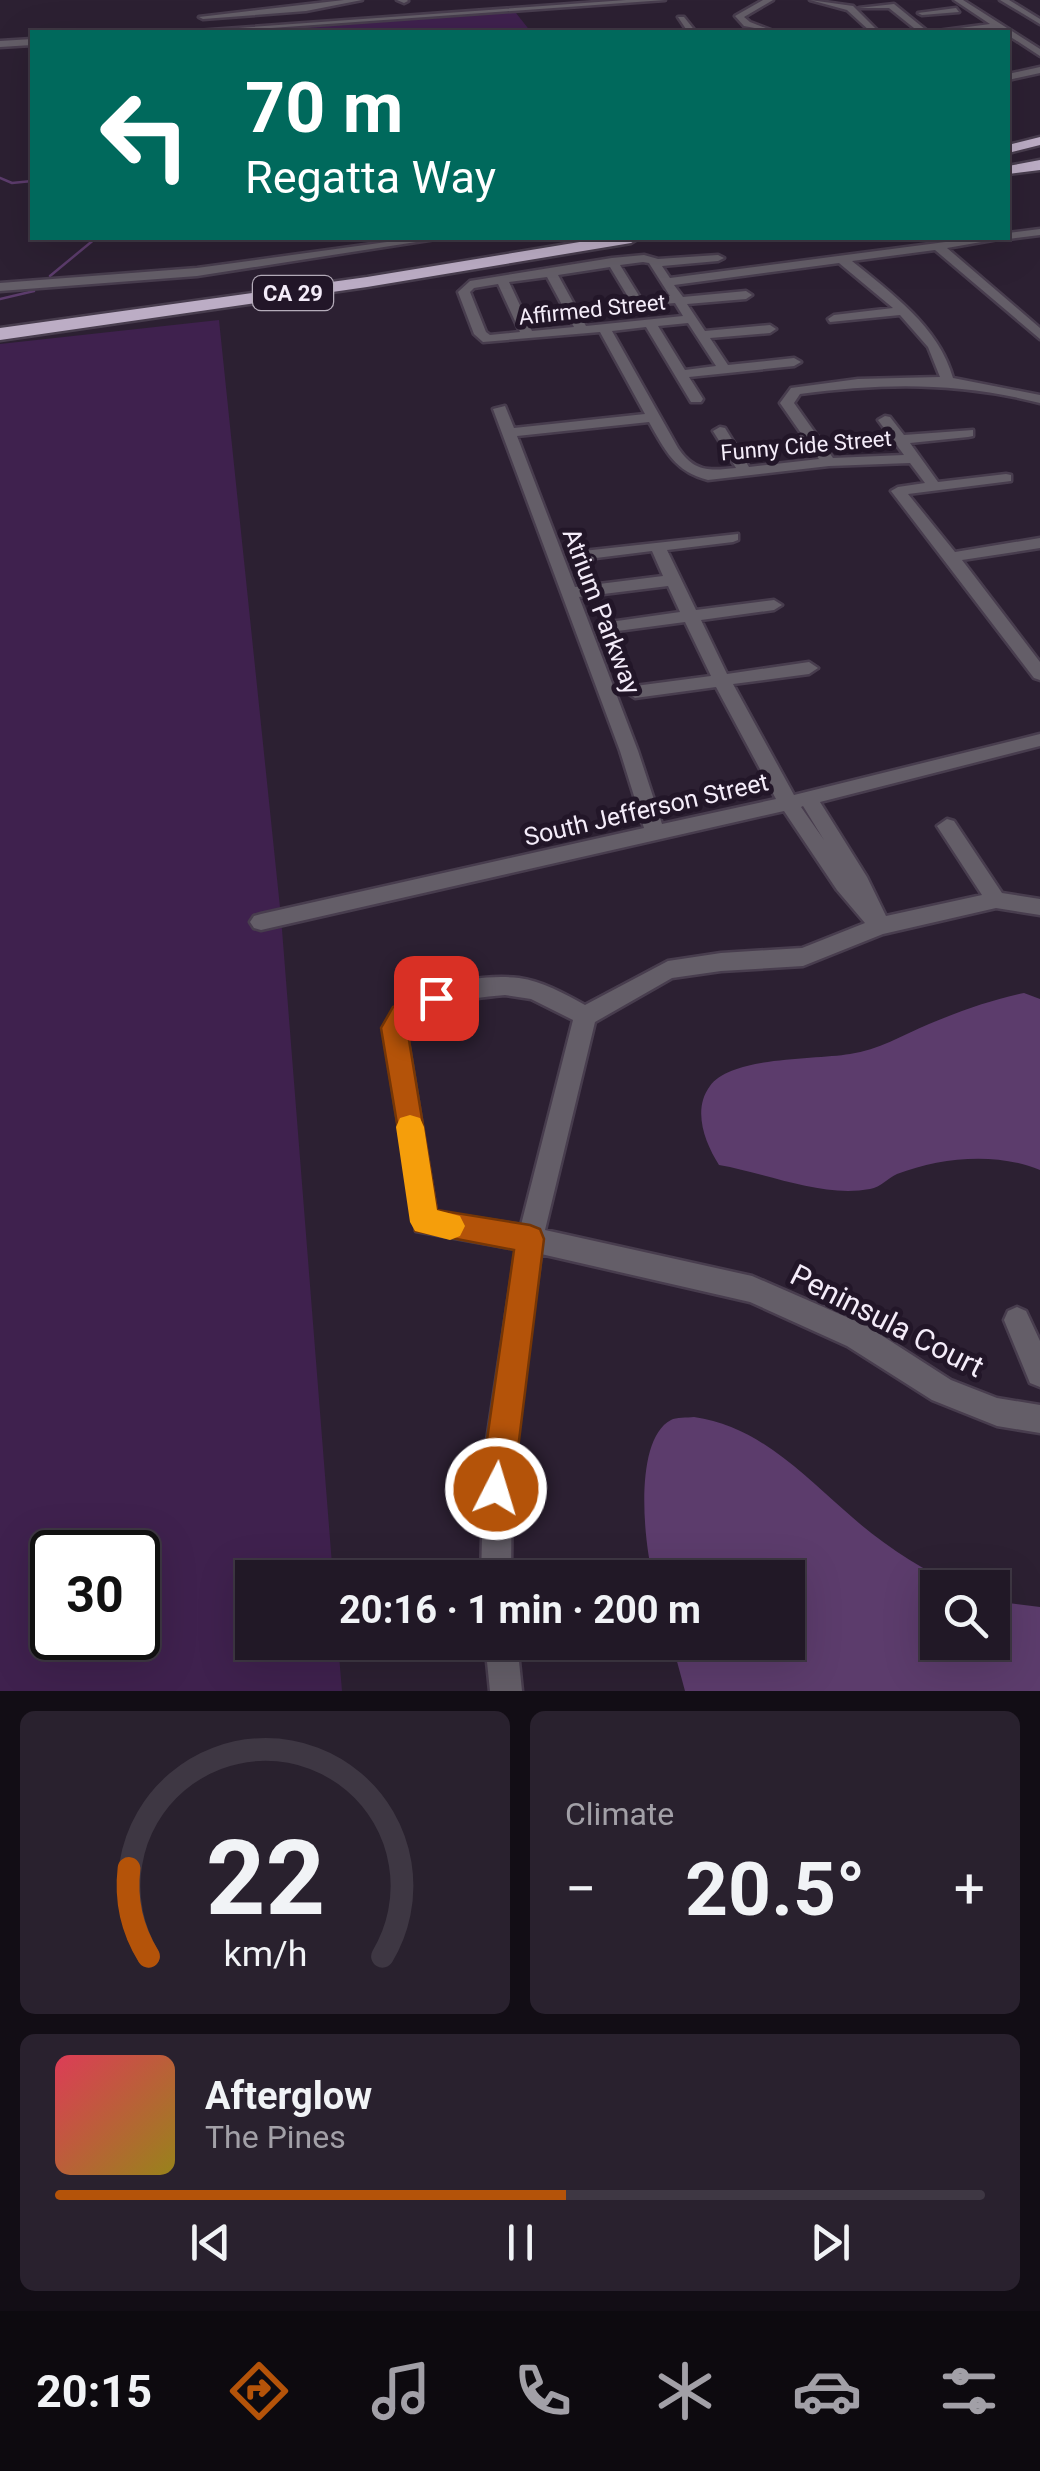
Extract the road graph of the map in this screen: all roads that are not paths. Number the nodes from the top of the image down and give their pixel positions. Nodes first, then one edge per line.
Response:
1 (356, 0) edge
2 (484, 0) edge
3 (661, 0) edge
4 (769, 0) edge
5 (814, 0) edge
6 (1004, 0) edge
7 (830, 1) edge
8 (194, 2) edge
9 (582, 3) edge
10 (957, 5) edge
11 (863, 8) dead end
12 (492, 11) junction
13 (941, 12) junction
14 (922, 13) dead end
15 (203, 16) junction
16 (680, 19) dead end
17 (1040, 22) edge
18 (998, 26) junction
19 (971, 29) edge
20 (203, 30) edge
21 (217, 30) edge
22 (690, 30) edge
23 (766, 30) edge
24 (872, 30) edge
25 (921, 30) edge
26 (1005, 30) edge
27 (1010, 33) edge
28 (1040, 35) edge
29 (1018, 38) junction
30 (30, 42) edge
31 (0, 44) edge
32 (1040, 53) edge
33 (1040, 70) edge
34 (1010, 76) edge
35 (1040, 141) edge
36 (1010, 148) edge
37 (1040, 154) edge
38 (1010, 159) edge
39 (1040, 165) edge
40 (1010, 170) edge
41 (1040, 232) edge
42 (1026, 234) junction
43 (1010, 236) edge
44 (422, 240) edge
45 (538, 240) edge
46 (620, 240) edge
47 (633, 240) edge
48 (983, 240) edge
49 (1040, 245) edge
50 (585, 246) junction
51 (938, 246) junction
52 (718, 258) dead end
53 (842, 259) junction
54 (612, 261) junction
55 (655, 263) junction
56 (550, 271) junction
57 (502, 280) junction
58 (667, 282) junction
59 (0, 288) edge
60 (746, 295) dead end
61 (679, 300) junction
62 (638, 303) junction
63 (615, 305) dead end
64 (902, 311) junction
65 (0, 319) edge
66 (692, 319) junction
67 (834, 319) dead end
68 (650, 323) junction
69 (604, 328) junction
70 (770, 328) dead end
71 (582, 330) junction
72 (0, 334) edge
73 (528, 335) junction
74 (702, 335) junction
75 (1040, 335) edge
76 (794, 362) dead end
77 (724, 370) junction
78 (680, 374) junction
79 (947, 379) junction
80 (696, 399) dead end
81 (1040, 399) edge
82 (500, 410) dead end
83 (654, 417) junction
84 (885, 420) dead end
85 (720, 431) dead end
86 (968, 432) dead end
87 (509, 433) junction
88 (900, 440) junction
89 (914, 459) junction
90 (829, 462) junction
91 (746, 472) junction
92 (1006, 478) dead end
93 (934, 486) junction
94 (733, 537) dead end
95 (1040, 542) edge
96 (657, 546) junction
97 (580, 556) dead end
98 (951, 557) junction
99 (674, 580) junction
100 (568, 593) junction
101 (774, 605) dead end
102 (691, 616) junction
103 (610, 627) dead end
104 (809, 668) dead end
105 (1040, 674) edge
106 (720, 680) junction
107 (635, 692) dead end
108 (1040, 740) edge
109 (800, 800) junction
110 (947, 826) dead end
111 (655, 832) junction
112 (996, 900) junction
113 (1040, 907) edge
114 (261, 922) dead end
115 (880, 926) junction
116 (585, 1016) junction
117 (530, 1239) junction
118 (1018, 1320) dead end
119 (1040, 1373) edge
120 (1040, 1418) edge
121 (496, 1560) edge
122 (503, 1660) edge
123 (506, 1691) edge

1 - 15 street
2 - 12 street
3 - 9 street
4 - 23 street
5 - 7 street
6 - 17 street
7 - 24 street
8 - 15 street
9 - 12 street
10 - 13 street
10 - 18 street
11 - 25 street
12 - 21 street
13 - 14 street
13 - 19 street
15 - 20 street
16 - 22 street
18 - 19 street
18 - 26 street
27 - 29 street
28 - 29 street
29 - 32 street
30 - 31 street
33 - 34 street
35 - 36 highway
37 - 38 highway
39 - 40 highway
41 - 42 street
42 - 43 street
42 - 49 street
44 - 59 street
45 - 65 highway, CA 29
46 - 50 highway, CA 29
47 - 50 highway
48 - 51 street
50 - 72 highway, CA 29
51 - 53 street
51 - 75 street
52 - 55 street
53 - 58 street
53 - 64 street
54 - 55 street
54 - 56 street
54 - 62 street
55 - 58 street
56 - 57 street
56 - 71 street
57 - 73 street
57 - 73 street, Affirmed Street
58 - 61 street
60 - 61 street
61 - 62 street
61 - 66 street
62 - 63 street
64 - 67 street
64 - 79 street
66 - 68 street, Affirmed Street
66 - 74 street
68 - 69 street, Affirmed Street
68 - 78 street
69 - 71 street, Affirmed Street
69 - 83 street, Funny Cide Street
70 - 74 street
71 - 73 street, Affirmed Street
74 - 77 street
76 - 77 street
77 - 78 street
78 - 80 street
79 - 81 street
79 - 90 street
82 - 87 street, Atrium Parkway
83 - 87 street
83 - 91 street, Funny Cide Street
84 - 88 street
85 - 91 street
86 - 88 street
87 - 100 street, Atrium Parkway
88 - 89 street
89 - 90 street, Funny Cide Street
89 - 93 street
90 - 91 street, Funny Cide Street
92 - 93 street
93 - 98 street
94 - 96 street
95 - 98 street
96 - 97 street
96 - 99 street
98 - 105 street
99 - 100 street
99 - 102 street
100 - 111 street, Atrium Parkway
101 - 102 street
102 - 103 street
102 - 106 street
104 - 106 street
106 - 107 street
106 - 109 street
108 - 109 street, South Jefferson Street
109 - 111 street, South Jefferson Street
109 - 115 street
110 - 112 street
111 - 114 street, South Jefferson Street
112 - 113 street
112 - 115 street
115 - 116 street
116 - 117 street
116 - 117 street, Peninsula Court
117 - 120 street, Peninsula Court
117 - 121 street
118 - 119 street
122 - 123 street

